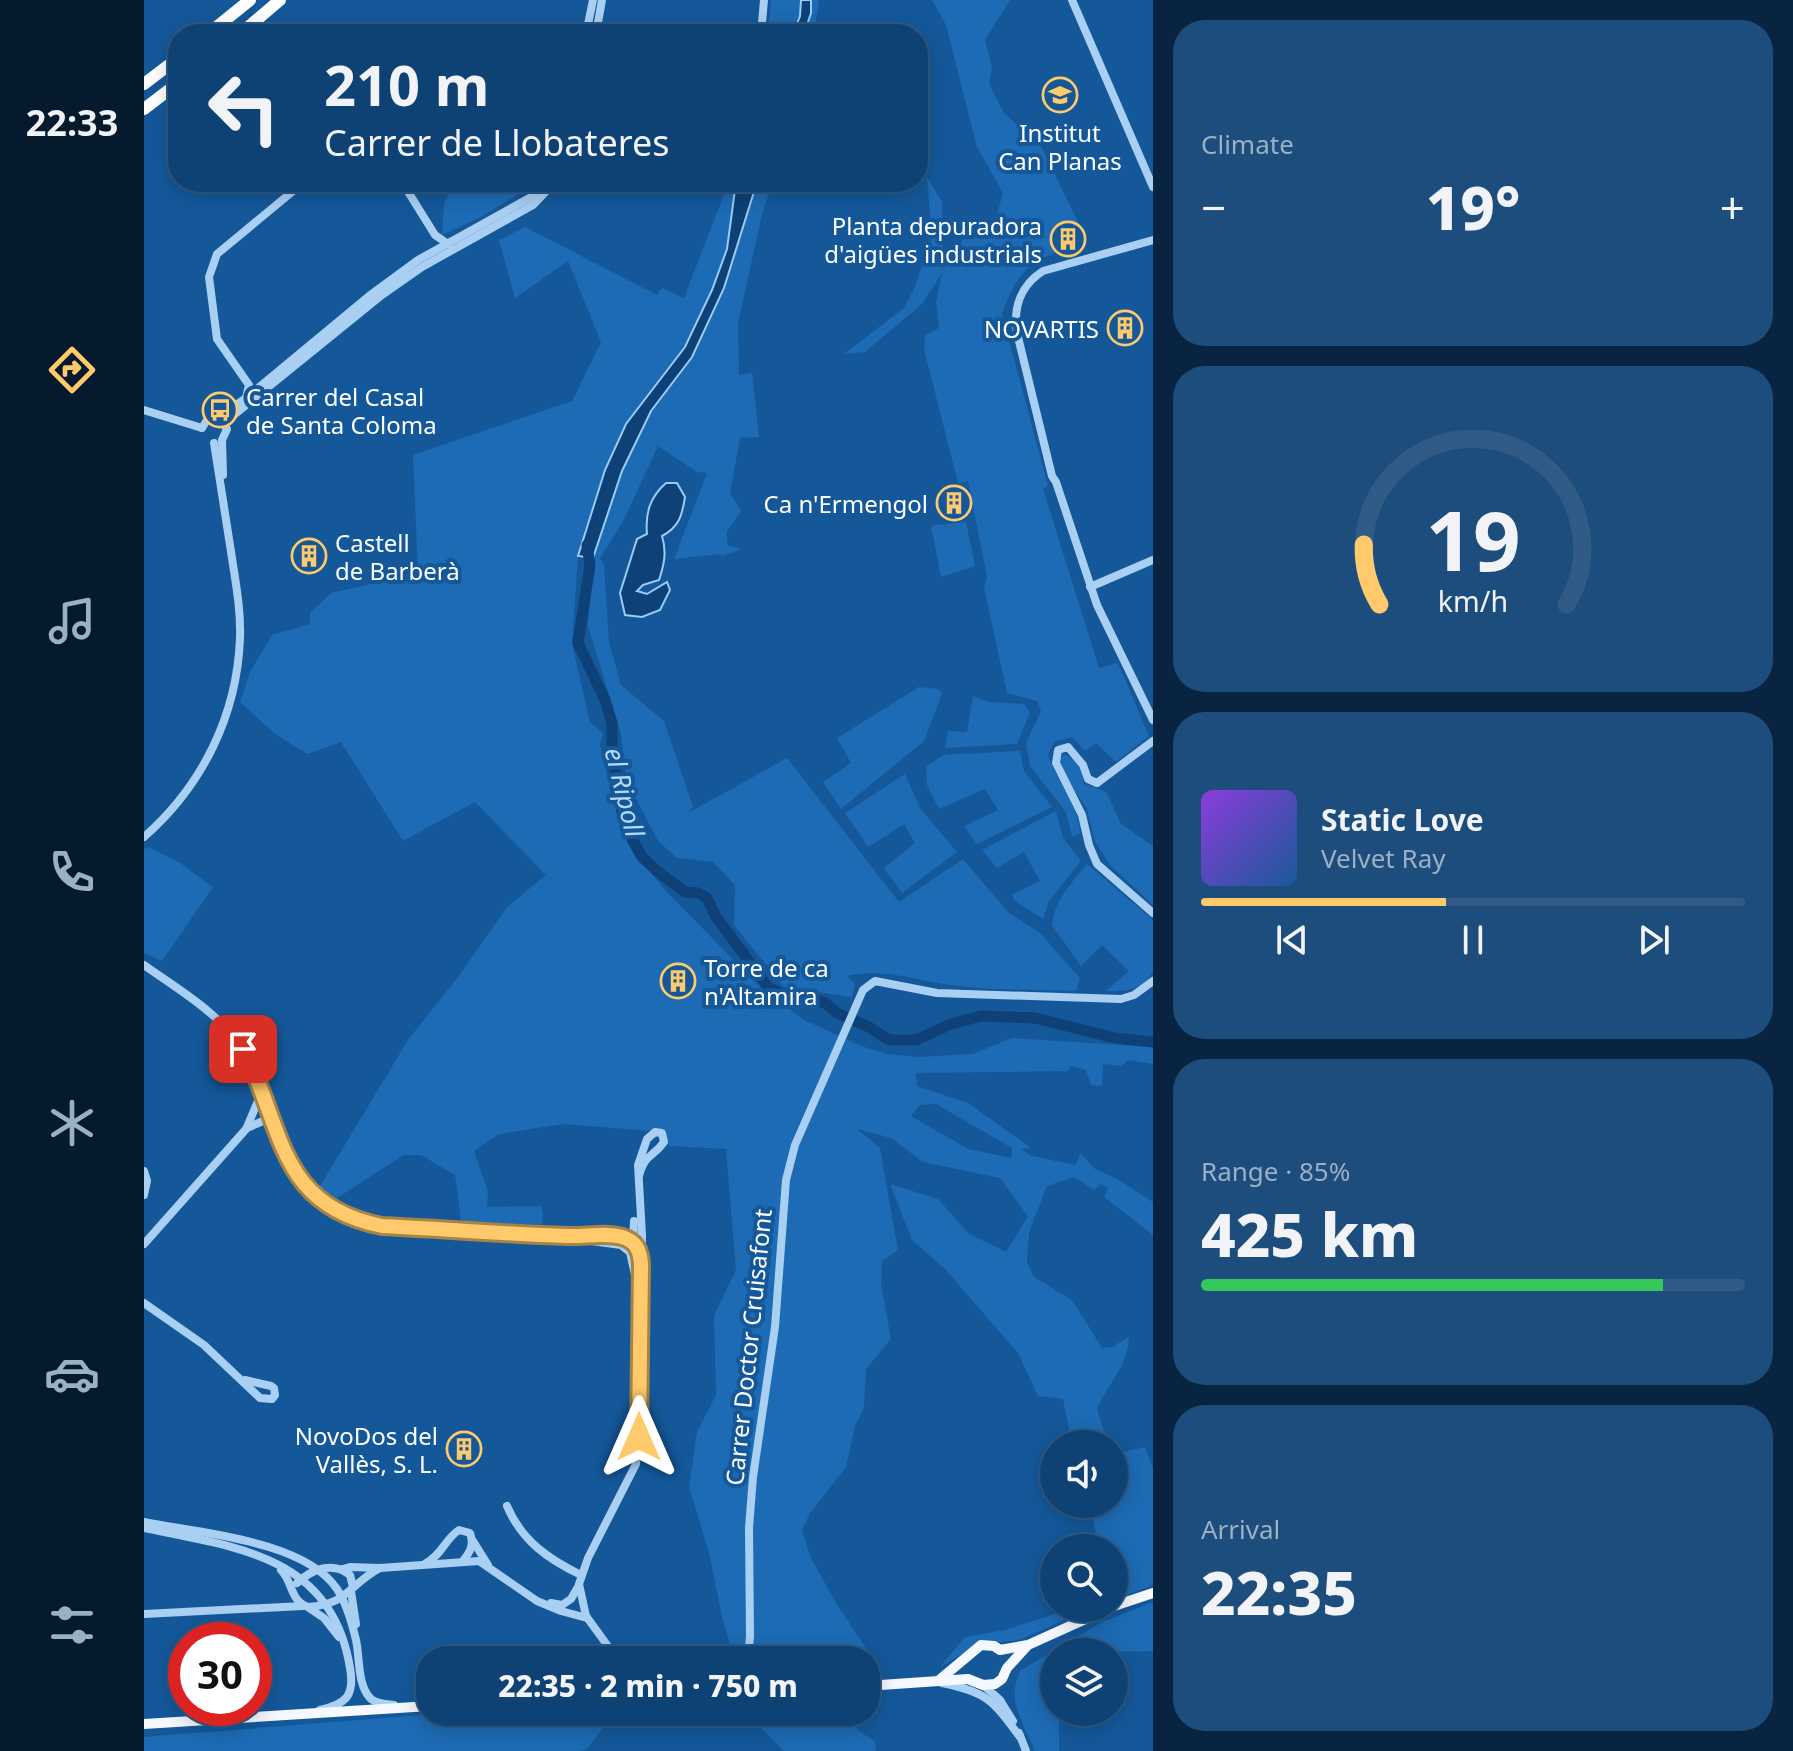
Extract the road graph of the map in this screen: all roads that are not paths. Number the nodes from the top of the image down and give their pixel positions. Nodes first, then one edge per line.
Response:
1 (250, 0) edge
2 (280, 0) edge
3 (593, 0) edge
4 (602, 0) edge
5 (764, 0) edge
6 (1072, 0) edge
7 (220, 24) edge
8 (252, 24) edge
9 (588, 24) edge
10 (598, 24) edge
11 (762, 24) edge
12 (168, 66) edge
13 (144, 84) edge
14 (168, 91) edge
15 (144, 109) edge
16 (1153, 187) edge
17 (292, 192) edge
18 (408, 192) edge
19 (536, 192) edge
20 (545, 192) edge
21 (1153, 240) edge
22 (448, 244) junction
23 (246, 398) junction
24 (144, 410) edge
25 (221, 420) junction
26 (202, 428) junction
27 (218, 442) junction
28 (1153, 560) edge
29 (1090, 587) junction
30 (1153, 720) edge
31 (1153, 741) edge
32 (145, 836) edge
33 (1153, 913) edge
34 (144, 965) edge
35 (1153, 981) edge
36 (261, 1094) junction
37 (270, 1118) junction
38 (247, 1128) junction
39 (144, 1171) edge
40 (639, 1176) junction
41 (144, 1195) edge
42 (637, 1217) junction
43 (571, 1237) junction
44 (630, 1243) junction
45 (144, 1244) edge
46 (639, 1293) junction
47 (144, 1303) edge
48 (245, 1380) dead end
49 (507, 1506) dead end
50 (144, 1525) edge
51 (209, 1538) junction
52 (473, 1541) junction
53 (295, 1557) junction
54 (273, 1560) junction
55 (463, 1561) junction
56 (420, 1566) junction
57 (488, 1566) junction
58 (329, 1567) junction
59 (380, 1568) junction
60 (343, 1569) junction
61 (317, 1570) junction
62 (300, 1579) junction
63 (580, 1579) junction
64 (352, 1589) junction
65 (294, 1593) junction
66 (1153, 1593) edge
67 (342, 1599) junction
68 (1128, 1602) edge
69 (324, 1605) junction
70 (582, 1605) junction
71 (261, 1607) junction
72 (306, 1607) junction
73 (561, 1608) junction
74 (144, 1614) edge
75 (587, 1618) junction
76 (1079, 1622) edge
77 (597, 1632) junction
78 (356, 1640) junction
79 (1028, 1645) junction
80 (346, 1646) junction
81 (608, 1646) edge
82 (612, 1646) edge
83 (749, 1646) edge
84 (1000, 1650) junction
85 (967, 1659) junction
86 (1004, 1673) junction
87 (356, 1678) junction
88 (936, 1681) junction
89 (978, 1682) junction
90 (880, 1685) edge
91 (415, 1707) joint
92 (358, 1711) junction
93 (1008, 1711) junction
94 (304, 1714) junction
95 (144, 1724) edge
96 (1020, 1737) junction
97 (1026, 1751) edge

1 - 7 highway
2 - 8 highway
3 - 9 street
4 - 10 street
5 - 11 street
6 - 16 street
12 - 13 highway
14 - 15 highway
17 - 23 street
18 - 22 street
19 - 22 street
20 - 25 street
21 - 29 street
22 - 23 street
23 - 25 street
24 - 26 street
25 - 26 street
25 - 27 street
26 - 27 street
27 - 32 street
28 - 29 street
29 - 30 street
31 - 33 street
34 - 36 street
35 - 83 street, Carrer Doctor Cruisafont
36 - 37 street
36 - 38 street
37 - 38 street
37 - 43 street
38 - 45 street
39 - 41 street
40 - 40 street
40 - 42 street
42 - 44 street
42 - 44 street
43 - 44 street
43 - 44 street
44 - 46 street
44 - 46 street
46 - 63 street
47 - 48 street
49 - 63 street
50 - 51 street
50 - 51 street
51 - 53 street
51 - 54 street
52 - 55 street
52 - 56 street
52 - 57 street
53 - 58 street
53 - 61 street
54 - 62 street
54 - 65 street
55 - 56 street
55 - 57 street
56 - 59 street
57 - 73 street
58 - 60 street
58 - 61 street
59 - 60 street
59 - 64 street
60 - 64 street
61 - 62 street
61 - 67 street
62 - 65 street
62 - 69 street
63 - 70 street
63 - 73 street
64 - 67 street
64 - 78 street
65 - 71 street
65 - 72 street
66 - 68 main road
67 - 69 street
67 - 78 street
69 - 72 street
69 - 80 street
70 - 73 street
70 - 75 street
71 - 72 street
71 - 74 street
72 - 80 street
73 - 75 street
75 - 77 street
76 - 79 main road
77 - 81 street
77 - 82 street
78 - 87 street
79 - 84 main road
79 - 86 main road
80 - 87 street
84 - 85 main road
84 - 86 main road
85 - 88 main road
85 - 89 main road
86 - 89 main road
86 - 93 street
87 - 91 street
87 - 92 street
87 - 94 street
88 - 89 main road
88 - 90 main road
88 - 96 street
89 - 93 street
91 - 92 main road
92 - 94 main road
93 - 96 street
94 - 95 main road
96 - 97 street

